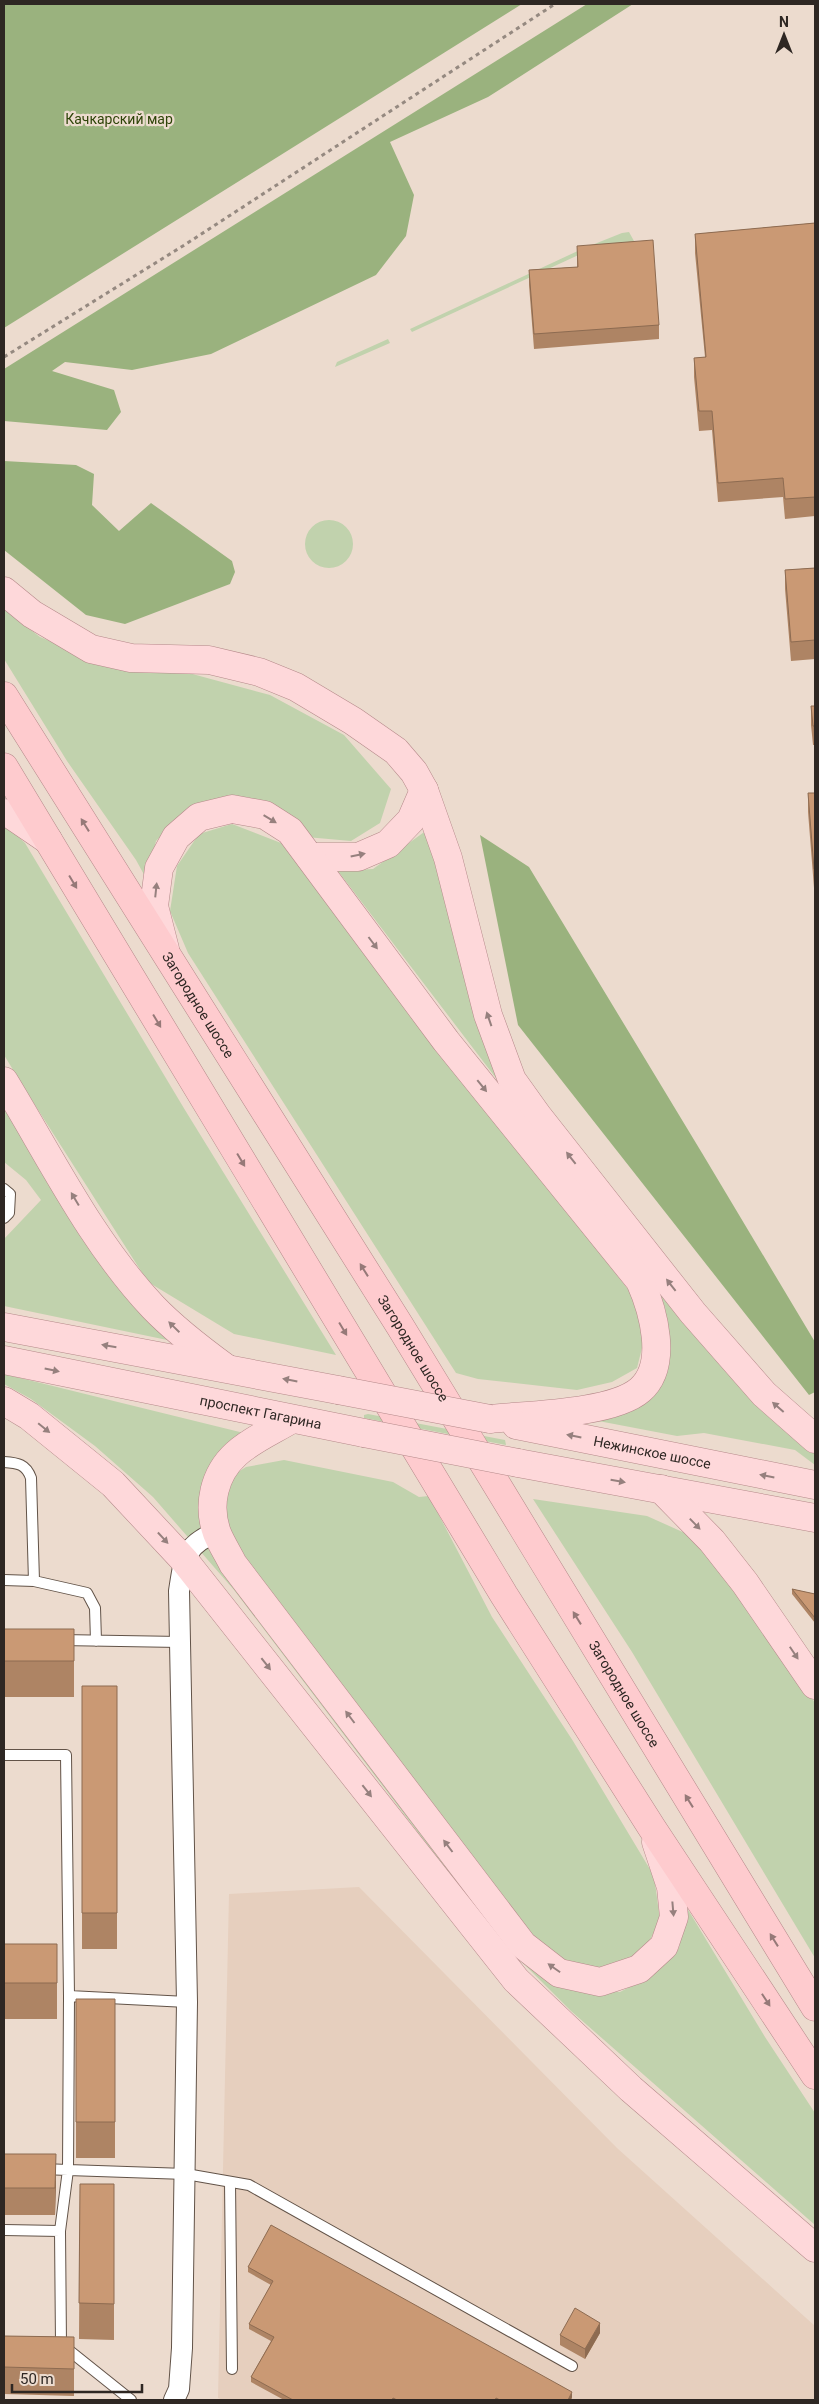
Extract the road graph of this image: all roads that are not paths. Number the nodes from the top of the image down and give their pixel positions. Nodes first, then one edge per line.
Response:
1 (4, 591) edge
2 (4, 696) edge
3 (4, 767) edge
4 (424, 790) junction
5 (4, 813) edge
6 (48, 840) junction
7 (310, 857) junction
8 (167, 955) junction
9 (4, 1082) edge
10 (4, 1189) edge
11 (4, 1218) edge
12 (4, 1327) edge
13 (4, 1360) edge
14 (226, 1368) junction
15 (4, 1401) edge
16 (292, 1419) junction
17 (490, 1419) junction
18 (815, 1439) edge
19 (4, 1462) edge
20 (815, 1485) edge
21 (661, 1489) junction
22 (815, 1518) edge
23 (217, 1532) junction
24 (184, 1560) junction
25 (4, 1580) edge
26 (34, 1581) junction
27 (50, 1640) edge
28 (96, 1641) junction
29 (180, 1642) junction
30 (815, 1685) edge
31 (4, 1755) edge
32 (652, 1828) junction
33 (807, 1988) edge
34 (69, 1996) junction
35 (187, 2002) junction
36 (815, 2007) edge
37 (815, 2075) edge
38 (32, 2169) edge
39 (68, 2170) junction
40 (186, 2174) junction
41 (230, 2182) junction
42 (4, 2230) edge
43 (60, 2231) junction
44 (815, 2248) edge
45 (572, 2366) dead end
46 (232, 2369) dead end
47 (131, 2400) edge
48 (174, 2400) edge

1 - 4 main road
8 -> 2 highway, Загородное шоссе
3 - 6 highway
7 -> 4 main road
18 -> 4 main road
5 - 6 main road
6 -> 32 highway
8 -> 7 main road
7 -> 17 main road
33 -> 8 highway, Загородное шоссе
14 -> 9 main road
10 - 11 lane
14 -> 12 main road
13 -> 16 main road, проспект Гагарина
17 -> 14 main road, bridge
15 -> 24 main road
16 -> 21 main road, проспект Гагарина, bridge
16 - 23 main road
20 -> 17 main road, Нежинское шоссе
19 - 26 lane
21 - 22 main road
21 -> 30 main road
23 - 24 street
32 -> 23 main road
24 - 29 street
24 -> 44 main road
25 - 26 lane
26 - 28 lane
27 - 28 lane
28 - 29 lane
29 - 35 street
31 - 34 lane
32 -> 37 highway
33 - 36 highway, Загородное шоссе
34 - 35 lane
34 - 39 lane
35 - 40 street
38 - 39 lane
39 - 40 lane
39 - 43 lane
40 - 41 lane
40 - 48 street
41 - 45 lane
41 - 46 lane
42 - 43 lane
43 - 47 lane

